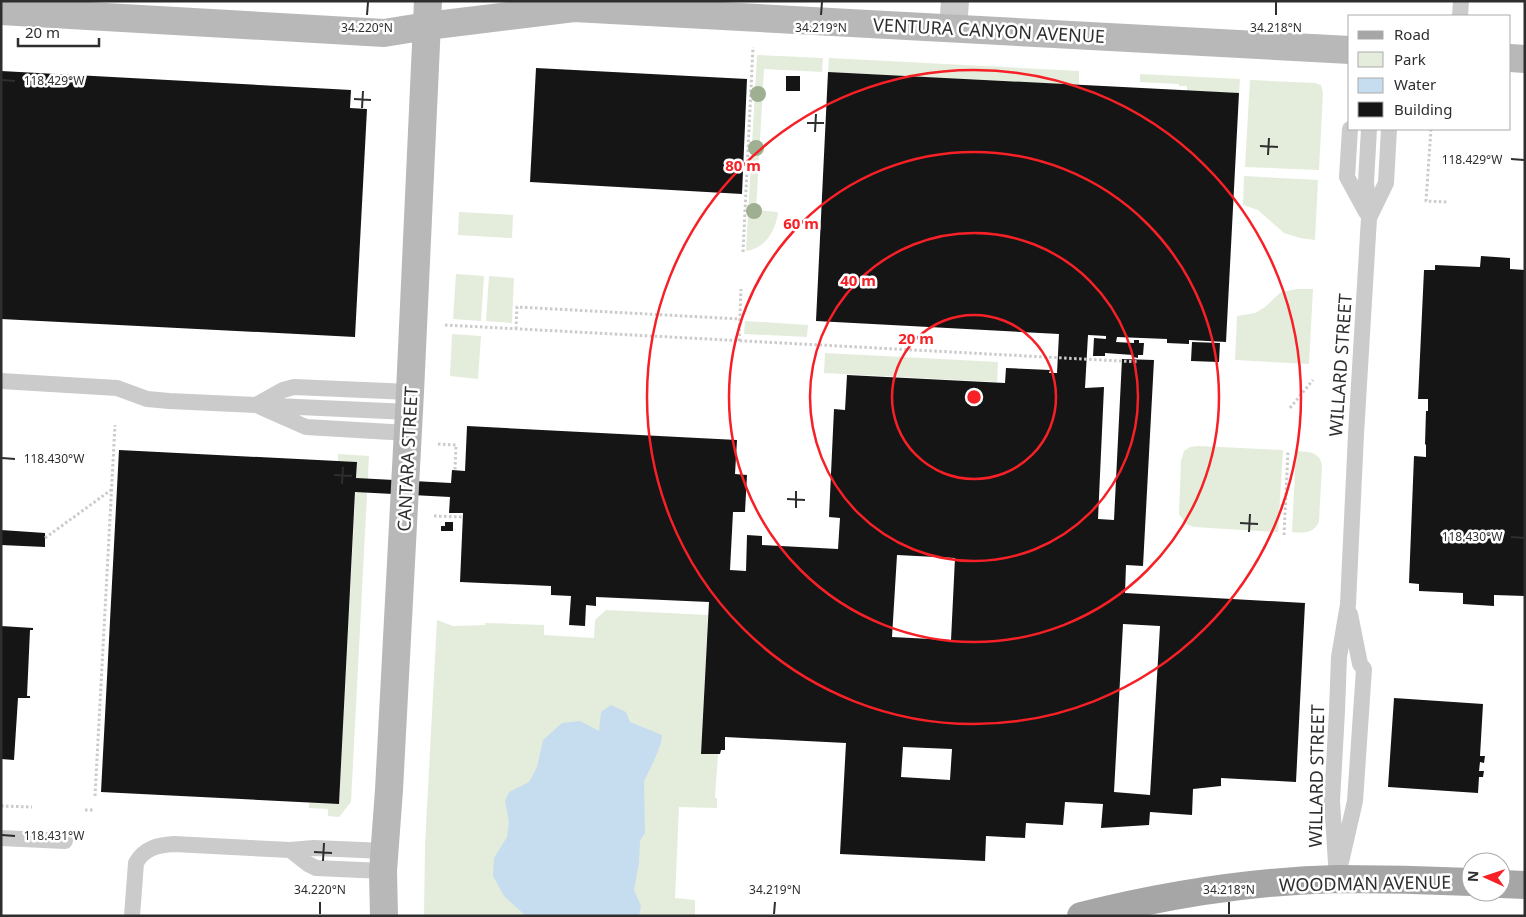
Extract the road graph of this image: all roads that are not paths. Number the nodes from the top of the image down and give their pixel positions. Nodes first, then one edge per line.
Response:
1 (1461, 1) edge
2 (1, 10) edge
3 (428, 13) edge
4 (954, 14) edge
5 (1460, 15) edge
6 (1348, 50) edge
7 (1511, 58) edge
8 (1525, 59) edge
9 (1350, 130) edge
10 (1370, 130) edge
11 (1390, 130) edge
12 (1369, 218) junction
13 (1, 381) edge
14 (256, 405) junction
15 (409, 412) junction
16 (1348, 604) junction
17 (1, 838) edge
18 (65, 841) dead end
19 (384, 861) junction
20 (1337, 879) junction
21 (1461, 882) edge
22 (1511, 884) edge
23 (1525, 885) edge
24 (132, 916) edge
25 (384, 916) edge
26 (1082, 916) edge

1 - 5 lane
2 - 3 street, VENTURA CANYON AVENUE
3 - 4 street, VENTURA CANYON AVENUE
3 - 15 street, CANTARA STREET
4 - 6 street, VENTURA CANYON AVENUE
7 - 8 street
9 - 12 lane
10 - 12 lane, WILLARD STREET
11 - 12 lane, WILLARD STREET
12 - 16 lane, WILLARD STREET
13 - 14 lane
14 - 15 lane
14 - 15 lane
15 - 19 street, CANTARA STREET
16 - 20 lane, WILLARD STREET
16 - 20 lane, WILLARD STREET
17 - 18 lane
19 - 24 lane
19 - 25 street, CANTARA STREET
20 - 21 main road, WOODMAN AVENUE
20 - 26 main road, WOODMAN AVENUE
22 - 23 main road

